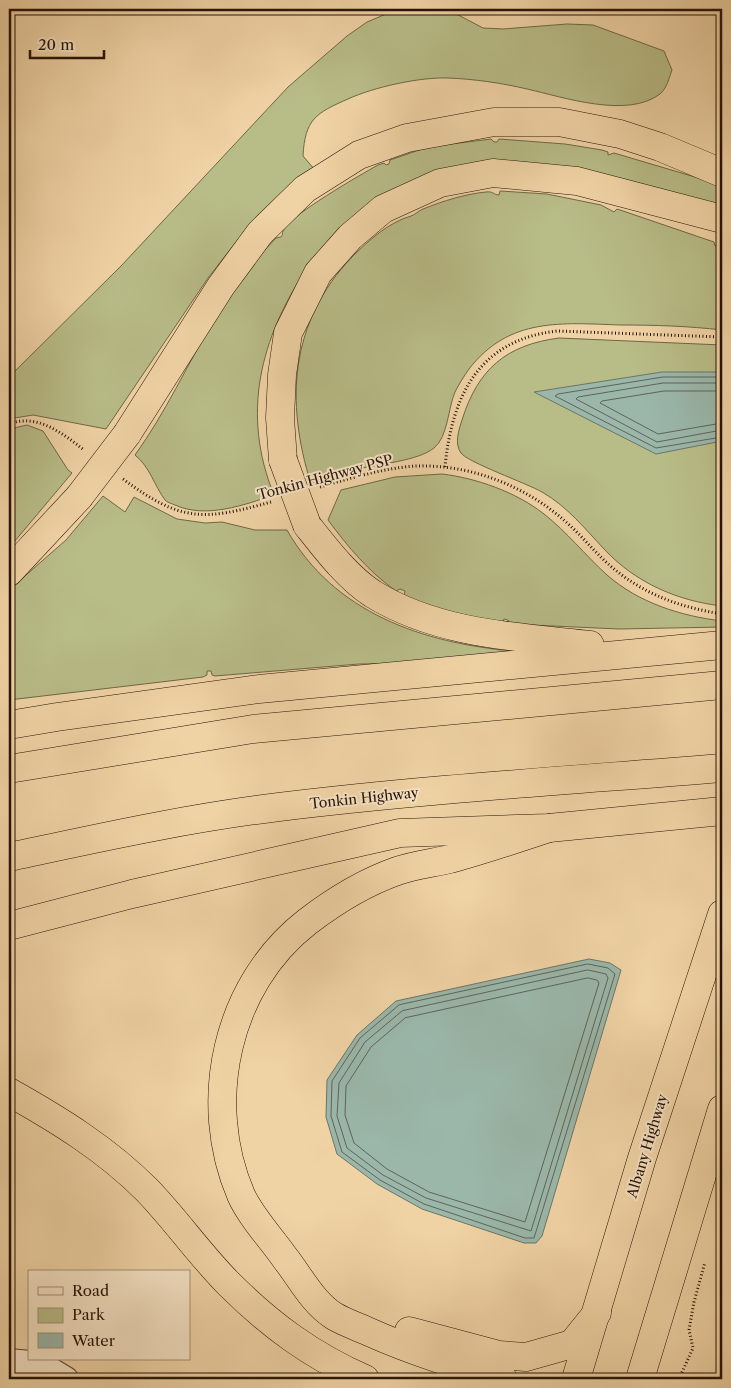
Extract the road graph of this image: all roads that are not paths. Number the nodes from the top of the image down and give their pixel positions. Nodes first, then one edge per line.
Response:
1 (660, 147) junction
2 (722, 158) edge
3 (722, 173) edge
4 (722, 219) edge
5 (9, 572) edge
6 (722, 645) edge
7 (653, 651) junction
8 (722, 685) edge
9 (9, 726) edge
10 (722, 768) edge
11 (9, 770) edge
12 (722, 811) edge
13 (549, 828) junction
14 (9, 857) edge
15 (722, 914) edge
16 (9, 926) edge
17 (9, 1092) edge
18 (722, 1109) edge
19 (289, 1262) junction
20 (597, 1313) junction
21 (9, 1361) edge
22 (66, 1379) edge
23 (365, 1379) edge
24 (503, 1379) edge
25 (576, 1379) edge
26 (640, 1379) edge

1 - 2 highway
1 - 3 highway
1 - 5 highway, bridge
4 - 7 highway, bridge
6 - 7 highway
7 - 9 highway
8 - 11 highway
10 - 14 highway, Tonkin Highway
12 - 13 highway
13 - 16 highway
13 - 19 highway
15 - 20 highway, Albany Highway
17 - 23 highway
18 - 26 highway
19 - 20 highway
19 - 24 highway
20 - 25 highway, Albany Highway
21 - 22 street

